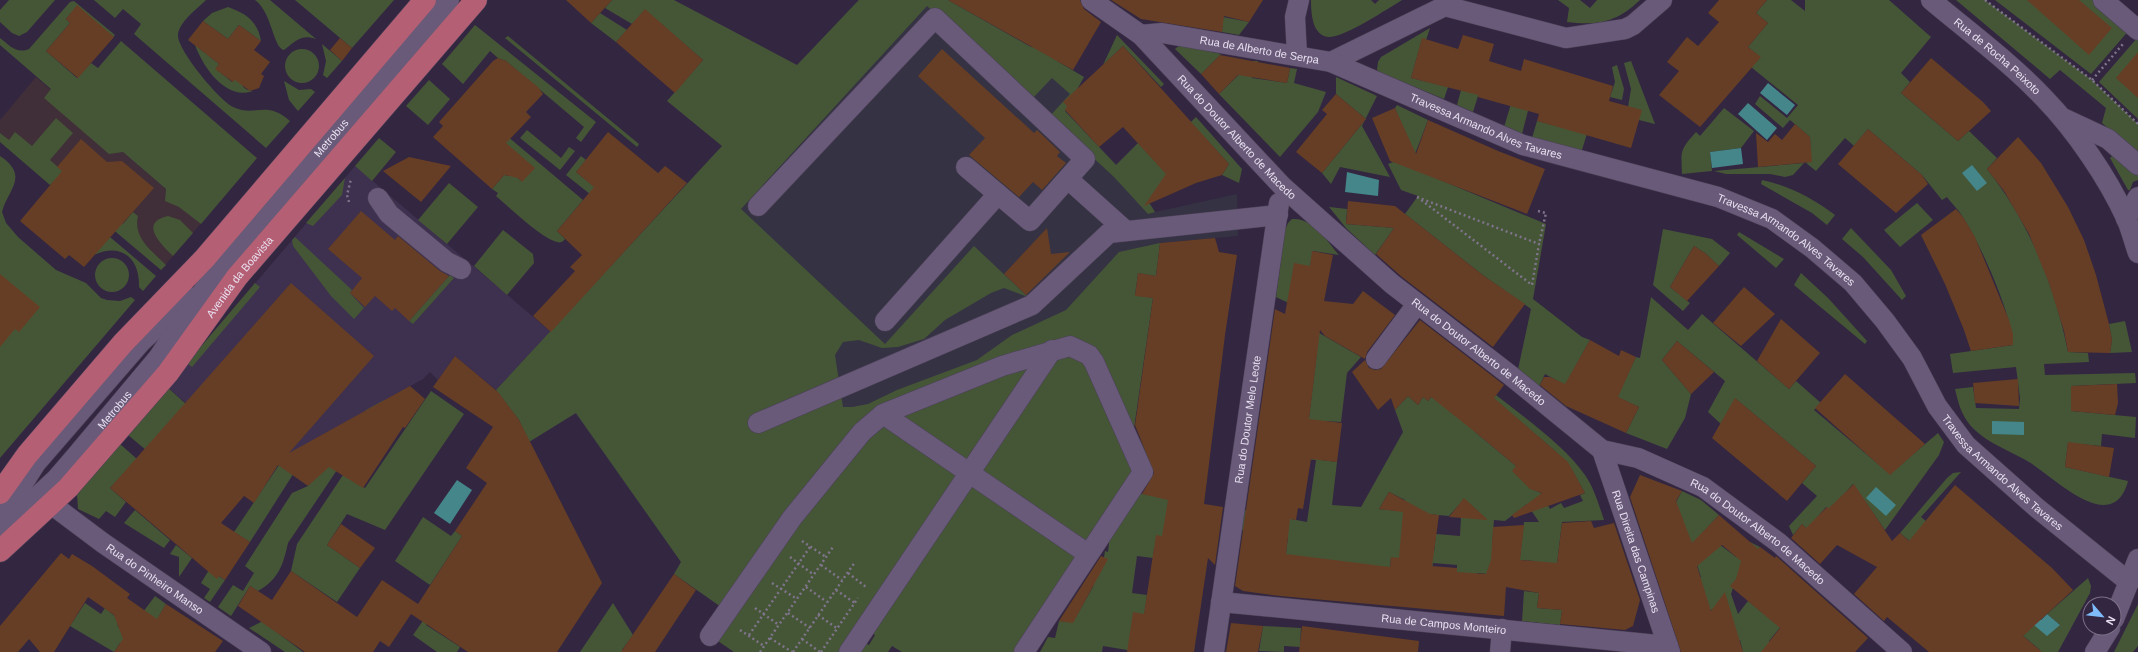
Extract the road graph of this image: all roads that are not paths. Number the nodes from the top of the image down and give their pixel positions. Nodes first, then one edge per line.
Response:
1 (425, 0) edge
2 (449, 0) edge
3 (476, 0) edge
4 (1091, 0) edge
5 (1299, 0) edge
6 (1662, 0) edge
7 (1931, 0) edge
8 (2103, 0) edge
9 (2137, 29) edge
10 (1141, 35) junction
11 (1297, 55) junction
12 (1331, 62) junction
13 (2060, 116) junction
14 (2138, 165) edge
15 (966, 167) dead end
16 (1068, 179) junction
17 (1282, 186) junction
18 (998, 194) junction
19 (2138, 197) edge
20 (378, 198) dead end
21 (758, 206) dead end
22 (1278, 215) junction
23 (2126, 218) junction
24 (1126, 231) junction
25 (2138, 253) edge
26 (461, 269) dead end
27 (213, 276) junction
28 (1417, 304) junction
29 (885, 320) dead end
30 (1052, 350) junction
31 (1376, 359) dead end
32 (883, 414) junction
33 (758, 423) dead end
34 (1602, 450) junction
35 (970, 473) junction
36 (0, 493) edge
37 (51, 504) junction
38 (0, 520) edge
39 (0, 531) edge
40 (0, 551) edge
41 (1088, 554) junction
42 (2138, 559) edge
43 (2129, 582) junction
44 (2122, 599) edge
45 (1221, 602) junction
46 (1502, 629) junction
47 (710, 636) dead end
48 (2105, 636) edge
49 (853, 647) edge
50 (1669, 649) edge
51 (261, 652) edge
52 (1024, 652) edge
53 (1214, 652) edge
54 (1500, 652) edge
55 (1902, 652) edge
56 (2096, 652) edge

1 - 36 main road
2 - 27 street, Metrobus
3 - 37 main road, Avenida da Boavista
4 - 10 street, Rua do Doutor Alberto de Macedo
5 - 11 street
6 - 12 street, Rua de Alberto de Serpa
7 - 13 street, Rua de Rocha Peixoto
8 - 9 street
10 - 11 street, Rua de Alberto de Serpa
10 - 17 street, Rua do Doutor Alberto de Macedo
11 - 12 street, Rua de Alberto de Serpa
12 - 43 street, Travessa Armando Alves Tavares
13 - 14 street, Rua de Rocha Peixoto
13 - 23 street, Rua de Rocha Peixoto
15 - 18 street
16 - 18 street
16 - 21 street
16 - 24 street
17 - 22 street, Rua do Doutor Melo Leote
17 - 28 street, Rua do Doutor Alberto de Macedo
18 - 29 street
19 - 23 street
20 - 26 street
22 - 24 street
22 - 45 street, Rua do Doutor Melo Leote
23 - 25 street, Rua de Rocha Peixoto
24 - 33 street
27 - 38 street, Metrobus
27 - 39 street, Metrobus
28 - 31 street
28 - 34 street, Rua do Doutor Alberto de Macedo
30 - 32 street
30 - 35 street
30 - 41 street
32 - 35 street
32 - 47 street
34 - 50 street, Rua Direita das Campinas
34 - 55 street, Rua do Doutor Alberto de Macedo
35 - 41 street
35 - 49 street
37 - 40 main road, Avenida da Boavista
37 - 51 street, Rua do Pinheiro Manso
41 - 52 street
42 - 43 street
43 - 44 street
45 - 46 street, Rua de Campos Monteiro
45 - 53 street, Rua do Doutor Melo Leote
46 - 50 street, Rua de Campos Monteiro
46 - 54 street
48 - 56 street

